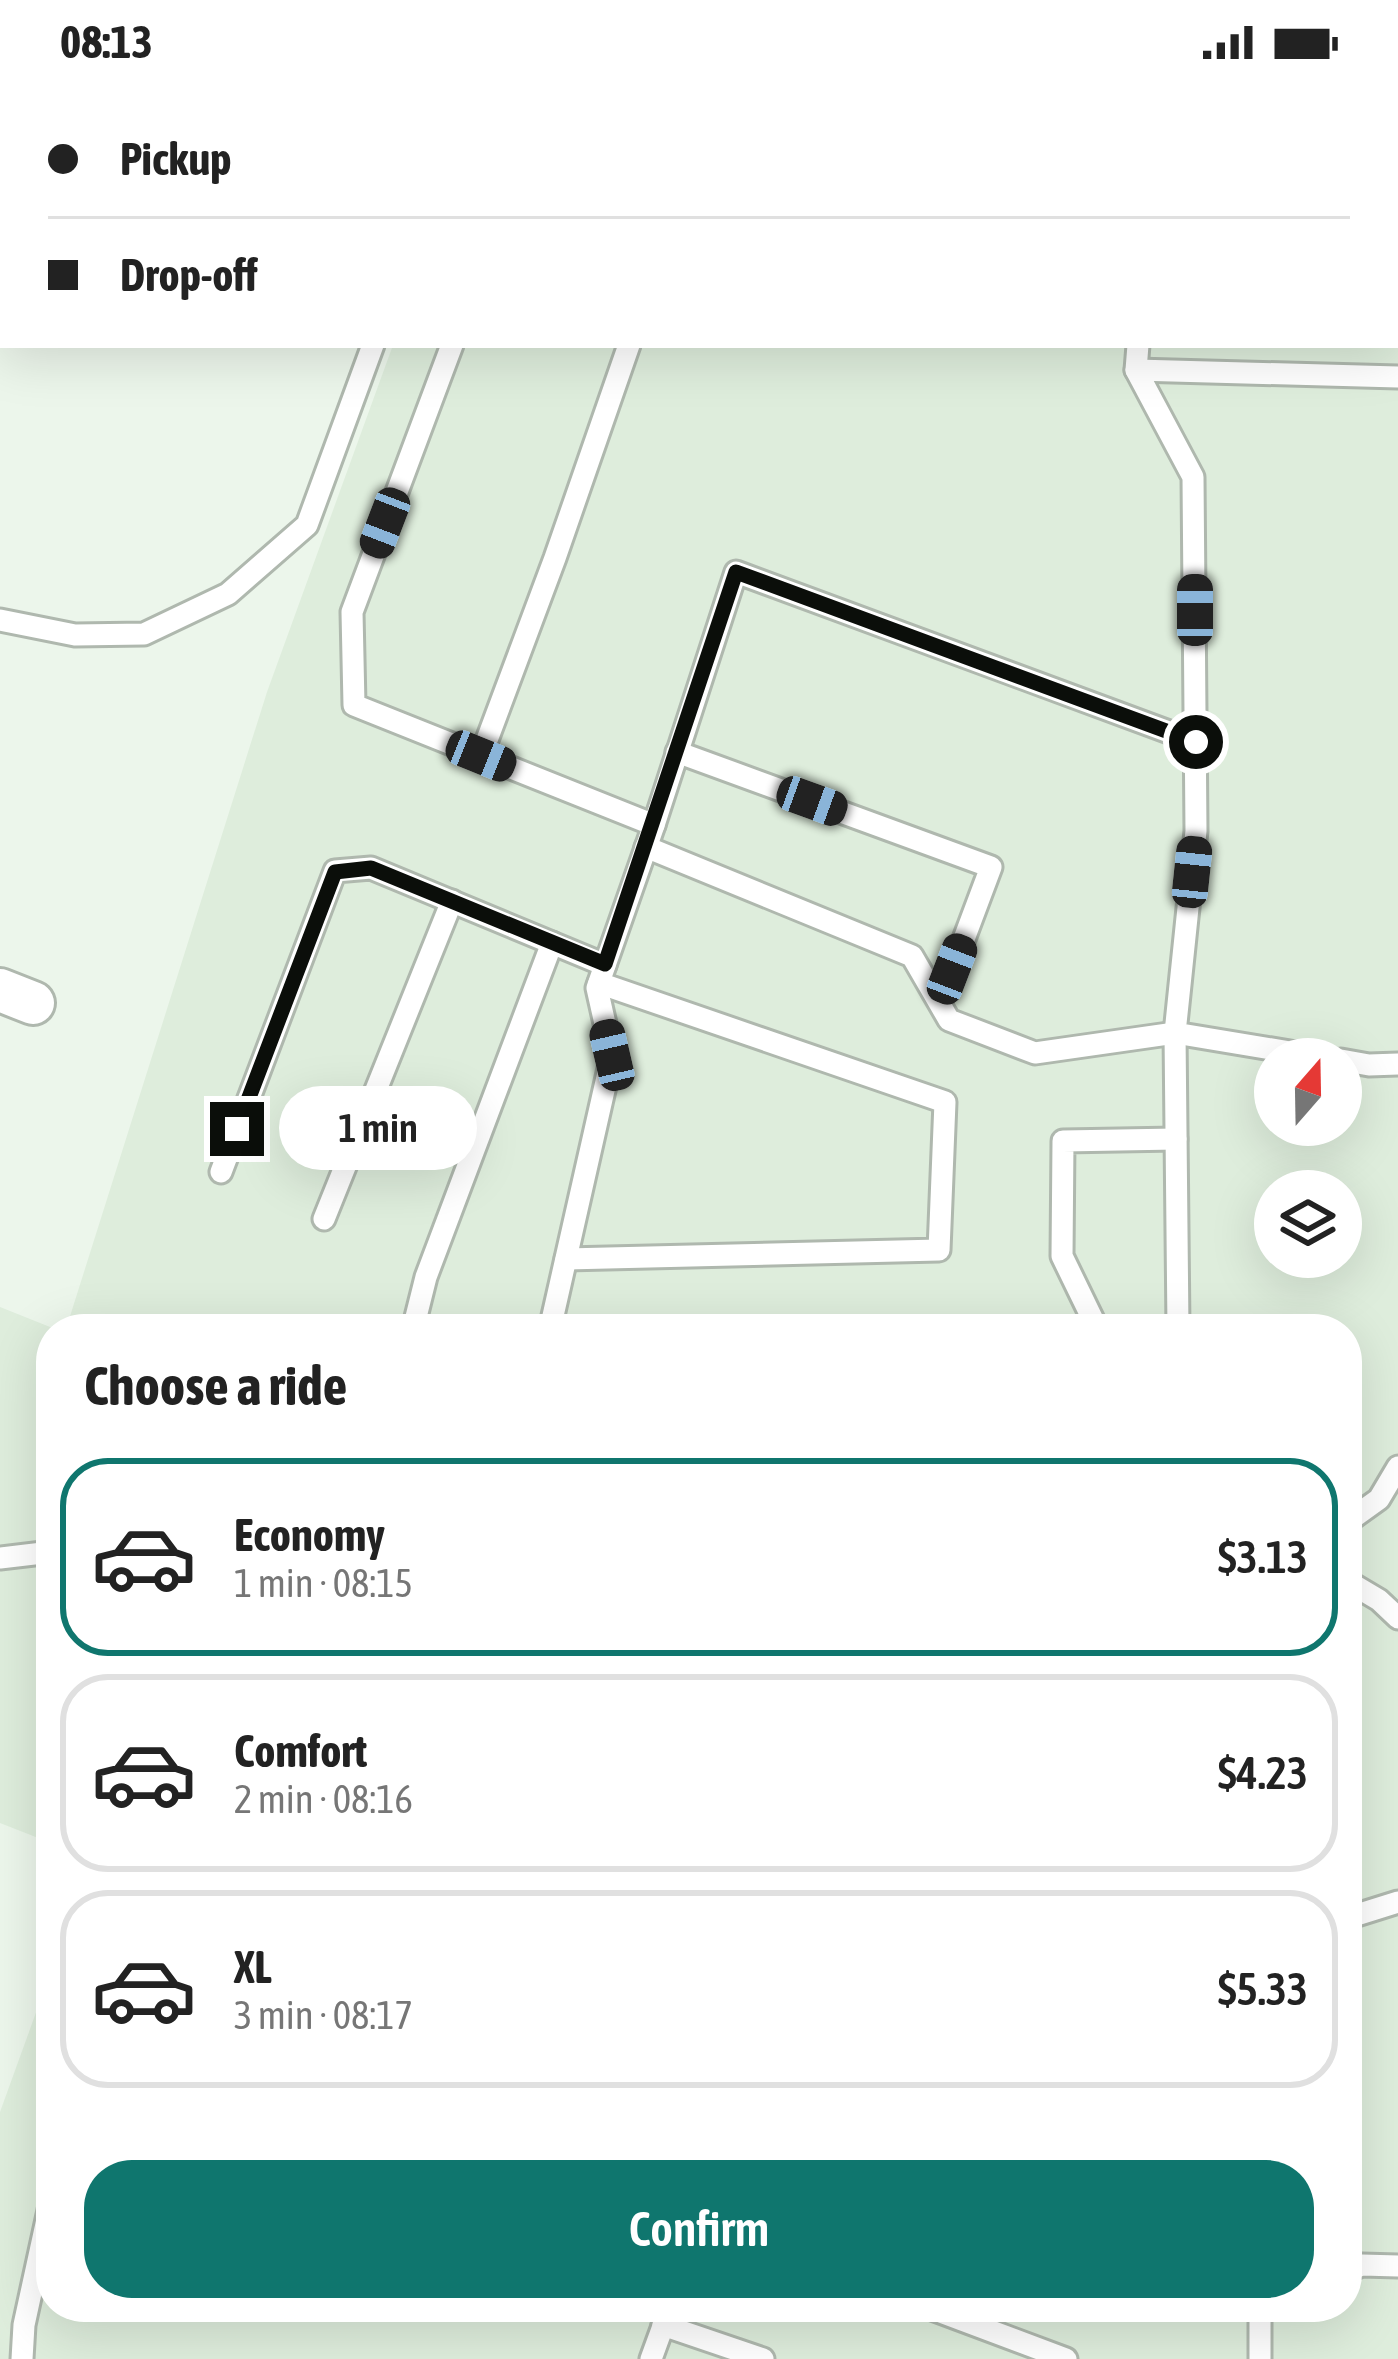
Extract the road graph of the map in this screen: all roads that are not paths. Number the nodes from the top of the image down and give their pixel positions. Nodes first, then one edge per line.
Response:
1 (372, 348) edge
2 (451, 348) edge
3 (628, 348) edge
4 (1138, 348) edge
5 (1136, 370) junction
6 (1398, 377) edge
7 (0, 620) edge
8 (1196, 742) junction
9 (677, 752) junction
10 (481, 756) junction
11 (650, 836) junction
12 (452, 901) junction
13 (551, 943) junction
14 (602, 974) junction
15 (940, 1003) junction
16 (1175, 1033) junction
17 (1254, 1046) edge
18 (1362, 1064) edge
19 (1398, 1064) edge
20 (1176, 1139) junction
21 (221, 1172) dead end
22 (324, 1220) dead end
23 (566, 1259) junction
24 (416, 1314) edge
25 (553, 1314) edge
26 (1090, 1314) edge
27 (1178, 1314) edge
28 (1398, 1467) edge
29 (1362, 1511) edge
30 (36, 1554) edge
31 (0, 1558) edge
32 (1362, 1590) edge
33 (1398, 1618) edge
34 (1398, 1902) edge
35 (1362, 1913) edge
36 (1362, 2263) edge
37 (1398, 2266) edge
38 (36, 2273) edge
39 (665, 2322) edge
40 (680, 2322) edge
41 (968, 2322) edge
42 (1260, 2322) edge
43 (22, 2359) edge
44 (651, 2359) edge
45 (763, 2359) edge
46 (1066, 2359) edge
47 (1260, 2359) edge

1 - 7 lane
2 - 10 lane
3 - 10 lane
4 - 5 lane
5 - 6 lane
5 - 8 lane
8 - 9 lane
8 - 16 lane
9 - 11 lane
9 - 15 lane
10 - 11 lane
11 - 14 lane
11 - 15 lane
12 - 13 lane
12 - 21 lane
12 - 22 lane
13 - 14 lane
13 - 24 lane
14 - 23 lane
14 - 23 lane
15 - 16 lane
16 - 17 lane
16 - 20 lane
18 - 19 lane
20 - 26 lane
20 - 27 lane
23 - 25 lane
28 - 29 lane
30 - 31 lane
32 - 33 lane
34 - 35 lane
36 - 37 lane
38 - 43 lane
39 - 44 lane
40 - 45 lane
41 - 46 lane
42 - 47 lane

